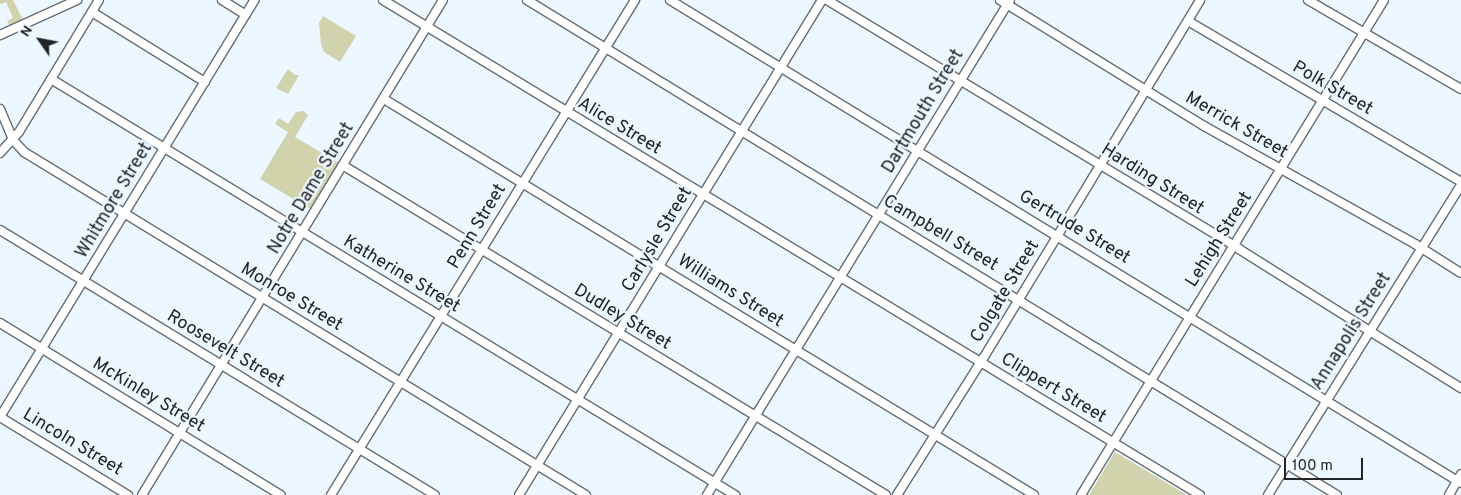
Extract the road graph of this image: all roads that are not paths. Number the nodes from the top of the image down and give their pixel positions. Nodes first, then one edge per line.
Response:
1 (77, 0) edge
2 (99, 0) edge
3 (222, 0) edge
4 (255, 0) edge
5 (383, 0) edge
6 (443, 0) edge
7 (527, 0) edge
8 (635, 0) edge
9 (670, 0) edge
10 (822, 0) edge
11 (827, 0) edge
12 (1000, 0) edge
13 (1200, 0) edge
14 (1308, 0) edge
15 (1384, 0) edge
16 (1008, 2) edge
17 (92, 12) junction
18 (246, 15) junction
19 (1188, 21) junction
20 (426, 26) junction
21 (1364, 33) junction
22 (0, 35) edge
23 (606, 49) junction
24 (781, 67) junction
25 (51, 79) junction
26 (961, 81) junction
27 (205, 82) junction
28 (1461, 89) edge
29 (1146, 90) junction
30 (384, 99) junction
31 (1323, 101) junction
32 (0, 109) edge
33 (567, 113) junction
34 (742, 132) junction
35 (14, 140) junction
36 (165, 147) junction
37 (918, 150) junction
38 (0, 153) edge
39 (344, 166) junction
40 (1100, 166) junction
41 (1281, 170) junction
42 (522, 183) junction
43 (1461, 183) edge
44 (703, 195) junction
45 (125, 214) junction
46 (879, 214) junction
47 (0, 230) edge
48 (304, 233) junction
49 (1058, 236) junction
50 (1233, 247) junction
51 (1421, 248) junction
52 (481, 250) junction
53 (659, 266) junction
54 (1461, 273) edge
55 (840, 279) junction
56 (83, 281) junction
57 (263, 298) junction
58 (1019, 300) junction
59 (1191, 316) junction
60 (441, 317) junction
61 (0, 323) edge
62 (1370, 332) junction
63 (618, 333) junction
64 (42, 349) junction
65 (796, 350) junction
66 (980, 364) junction
67 (222, 366) junction
68 (1151, 380) junction
69 (400, 382) junction
70 (1461, 388) edge
71 (578, 400) junction
72 (1327, 400) junction
73 (756, 415) junction
74 (0, 417) edge
75 (180, 433) junction
76 (936, 434) junction
77 (1113, 443) junction
78 (359, 449) junction
79 (1288, 464) junction
80 (537, 465) junction
81 (1460, 479) edge
82 (714, 482) junction
83 (128, 495) edge
84 (142, 495) edge
85 (281, 495) edge
86 (331, 495) edge
87 (435, 495) edge
88 (519, 495) edge
89 (586, 495) edge
90 (707, 495) edge
91 (735, 495) edge
92 (886, 495) edge
93 (897, 495) edge
94 (1034, 495) edge
95 (1081, 495) edge
96 (1200, 495) edge
97 (1268, 495) edge
98 (1337, 495) edge
99 (1449, 495) edge

1 - 22 street
2 - 17 street
3 - 18 street
4 - 18 street, Whitmore Street
5 - 20 street, Alice Street
6 - 20 street, Notre Dame Street
7 - 23 street, Campbell Street
8 - 23 street, Penn Street
9 - 24 street, Gertrude Street
10 - 24 street, Carlysle Street
11 - 26 street, Harding Street
12 - 16 street, Merrick Street
13 - 19 street, Colgate Street
14 - 21 street
15 - 21 street, Lehigh Street
16 - 26 street, Dartmouth Street
16 - 29 street, Merrick Street
17 - 25 street
17 - 27 street
18 - 27 street, Whitmore Street
19 - 29 street, Colgate Street
19 - 31 street, Polk Street
20 - 30 street, Notre Dame Street
20 - 33 street, Alice Street
21 - 28 street
21 - 31 street, Lehigh Street
23 - 33 street, Penn Street
23 - 34 street, Campbell Street
24 - 34 street, Carlysle Street
24 - 37 street, Gertrude Street
25 - 35 street
25 - 36 street, Katherine Street
26 - 37 street, Dartmouth Street
26 - 40 street, Harding Street
27 - 36 street, Whitmore Street
29 - 40 street, Colgate Street
29 - 41 street, Merrick Street
30 - 39 street, Notre Dame Street
30 - 42 street, Williams Street
31 - 41 street, Lehigh Street
31 - 43 street, Polk Street
32 - 35 street, Monroe Street
33 - 42 street, Penn Street
33 - 44 street, Alice Street
34 - 44 street, Carlysle Street
34 - 46 street, Campbell Street
35 - 38 street
35 - 45 street, Monroe Street
36 - 45 street, Whitmore Street
36 - 48 street, Katherine Street
37 - 46 street, Dartmouth Street
37 - 49 street, Gertrude Street
39 - 48 street, Notre Dame Street
39 - 52 street, Dudley Street
40 - 49 street, Colgate Street
40 - 50 street, Harding Street
41 - 50 street, Lehigh Street
41 - 51 street, Merrick Street
42 - 52 street, Penn Street
42 - 53 street, Williams Street
43 - 51 street, Annapolis Street
44 - 53 street, Carlysle Street
44 - 55 street, Alice Street
45 - 56 street, Whitmore Street
45 - 57 street, Monroe Street
46 - 55 street, Dartmouth Street
46 - 58 street, Campbell Street
47 - 56 street, Roosevelt Street
48 - 57 street, Notre Dame Street
48 - 60 street, Katherine Street
49 - 58 street, Colgate Street
49 - 59 street, Gertrude Street
50 - 59 street, Lehigh Street
50 - 62 street, Harding Street
51 - 54 street, Merrick Street
51 - 62 street, Annapolis Street
52 - 60 street, Penn Street
52 - 63 street, Dudley Street
53 - 63 street, Carlysle Street
53 - 65 street, Williams Street
55 - 65 street, Dartmouth Street
55 - 66 street, Clippert Street
56 - 64 street, Whitmore Street
56 - 67 street, Roosevelt Street
57 - 67 street, Notre Dame Street
57 - 69 street, Monroe Street
58 - 66 street, Colgate Street
58 - 68 street, Campbell Street
59 - 68 street, Lehigh Street
59 - 72 street, Gertrude Street
60 - 69 street, Penn Street
60 - 71 street, Katherine Street
61 - 64 street, McKinley Street
62 - 70 street, Harding Street
62 - 72 street, Annapolis Street
63 - 71 street, Carlysle Street
63 - 73 street, Dudley Street
64 - 74 street, Whitmore Street
64 - 75 street, McKinley Street
65 - 73 street, Dartmouth Street
65 - 76 street, Williams Street
66 - 76 street, Colgate Street
66 - 77 street, Clippert Street
67 - 75 street, Notre Dame Street
67 - 78 street, Roosevelt Street
68 - 77 street, Lehigh Street
68 - 79 street, Campbell Street
69 - 78 street, Penn Street
69 - 80 street, Monroe Street
71 - 80 street, Carlysle Street
71 - 82 street, Katherine Street
72 - 79 street, Annapolis Street
72 - 81 street, Gertrude Street
73 - 82 street, Dartmouth Street
73 - 92 street, Dudley Street
74 - 83 street, Lincoln Street
75 - 84 street, Notre Dame Street
75 - 85 street, McKinley Street
76 - 93 street, Colgate Street
76 - 94 street, Williams Street
77 - 95 street, Lehigh Street
77 - 96 street, Clippert Street
78 - 86 street, Penn Street
78 - 87 street, Roosevelt Street
79 - 97 street, Annapolis Street
79 - 98 street, Campbell Street
80 - 88 street, Carlysle Street
80 - 89 street, Monroe Street
81 - 99 street
82 - 90 street, Dartmouth Street
82 - 91 street, Katherine Street

